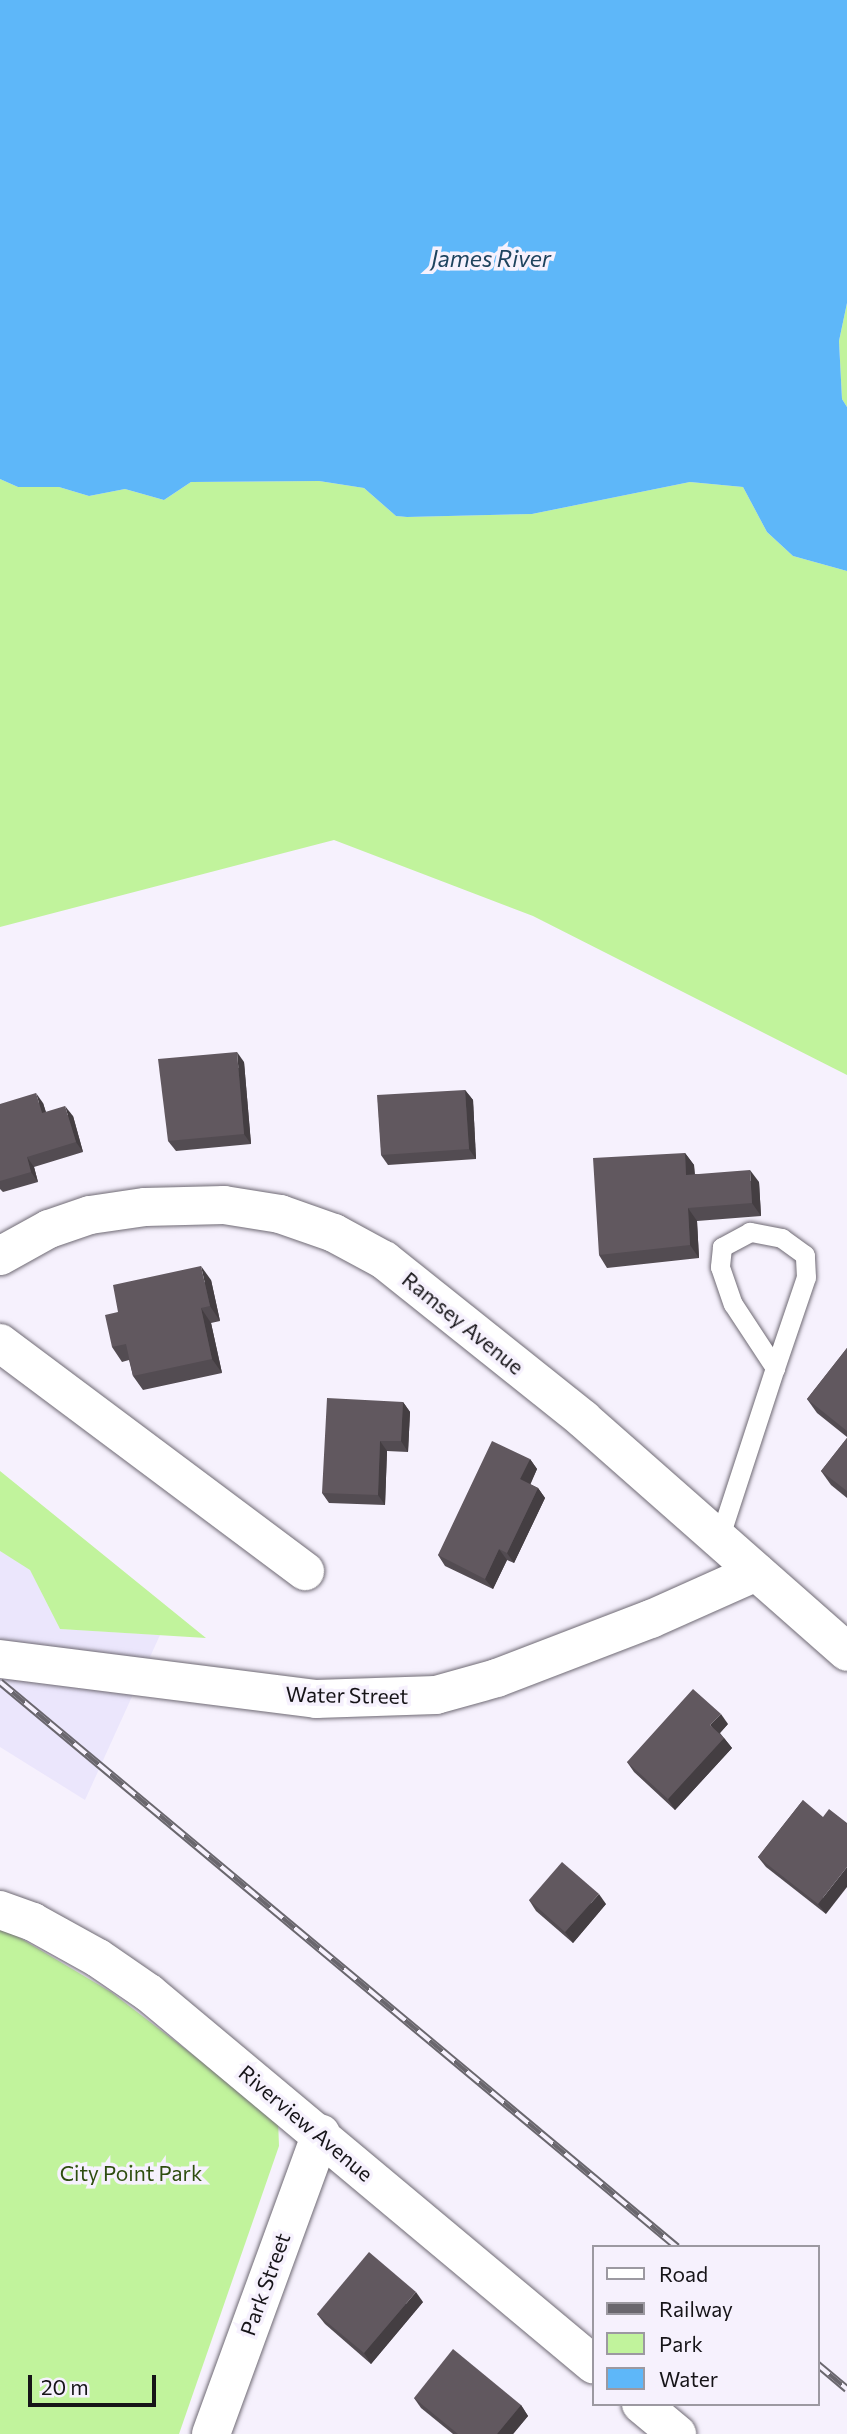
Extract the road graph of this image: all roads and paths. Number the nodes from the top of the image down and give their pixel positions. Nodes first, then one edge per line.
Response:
1 (0, 1256) edge
2 (0, 1343) edge
3 (775, 1368) junction
4 (719, 1539) junction
5 (306, 1571) dead end
6 (756, 1572) junction
7 (847, 1652) edge
8 (0, 1659) edge
9 (0, 1910) edge
10 (321, 2134) junction
11 (592, 2363) edge
12 (643, 2406) edge
13 (211, 2434) edge
14 (677, 2434) edge

1 - 4 street, Ramsey Avenue
2 - 5 street
3 - 3 lane
3 - 4 lane
4 - 6 street, Ramsey Avenue
6 - 7 street, Ramsey Avenue
6 - 8 street, Water Street
9 - 10 street, Riverview Avenue
10 - 11 street, Riverview Avenue
10 - 13 street, Park Street
12 - 14 street

